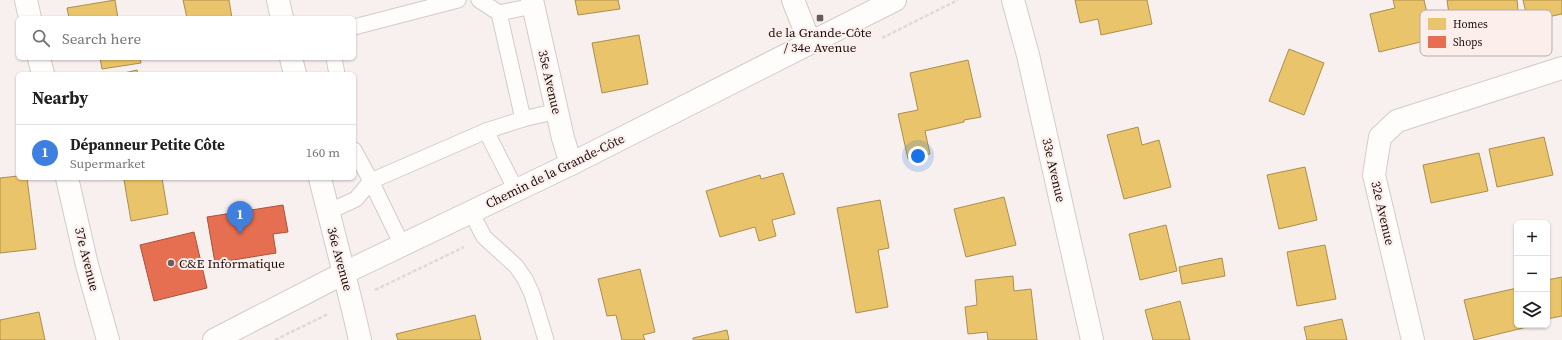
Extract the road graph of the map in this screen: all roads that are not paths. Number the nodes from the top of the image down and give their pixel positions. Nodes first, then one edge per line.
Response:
1 (26, 0) edge
2 (278, 0) edge
3 (458, 0) edge
4 (479, 0) edge
5 (793, 0) edge
6 (895, 0) edge
7 (1013, 0) edge
8 (532, 3) edge
9 (499, 13) junction
10 (30, 16) edge
11 (282, 16) edge
12 (356, 26) edge
13 (810, 43) junction
14 (40, 60) edge
15 (292, 60) edge
16 (334, 60) edge
17 (1562, 68) edge
18 (42, 72) edge
19 (294, 72) edge
20 (337, 72) edge
21 (557, 111) junction
22 (523, 119) junction
23 (486, 131) junction
24 (356, 154) edge
25 (571, 164) junction
26 (67, 180) edge
27 (320, 180) edge
28 (371, 182) junction
29 (516, 190) junction
30 (328, 212) junction
31 (471, 212) junction
32 (402, 245) junction
33 (344, 273) junction
34 (108, 340) edge
35 (214, 340) edge
36 (360, 340) edge
37 (546, 340) edge
38 (1092, 340) edge
39 (1413, 340) edge

1 - 10 street
2 - 11 street
3 - 12 lane
4 - 9 lane
5 - 13 street
6 - 13 street, Chemin de la Grande-Côte
7 - 38 street, 33e Avenue
8 - 9 lane
8 - 21 street, 35e Avenue
9 - 22 lane
13 - 25 street, Chemin de la Grande-Côte
14 - 18 street
15 - 19 street
16 - 20 lane
17 - 39 street, 32e Avenue
21 - 22 lane
21 - 25 street, 35e Avenue
22 - 23 lane
23 - 28 lane
23 - 29 lane
24 - 28 lane
25 - 29 street, Chemin de la Grande-Côte
26 - 34 street, 37e Avenue
27 - 30 street, 36e Avenue
28 - 30 lane
28 - 32 lane
29 - 31 street, Chemin de la Grande-Côte
30 - 33 street, 36e Avenue
31 - 32 street, Chemin de la Grande-Côte
31 - 37 lane
32 - 33 street, Chemin de la Grande-Côte
33 - 35 street, Chemin de la Grande-Côte
33 - 36 street, 36e Avenue

